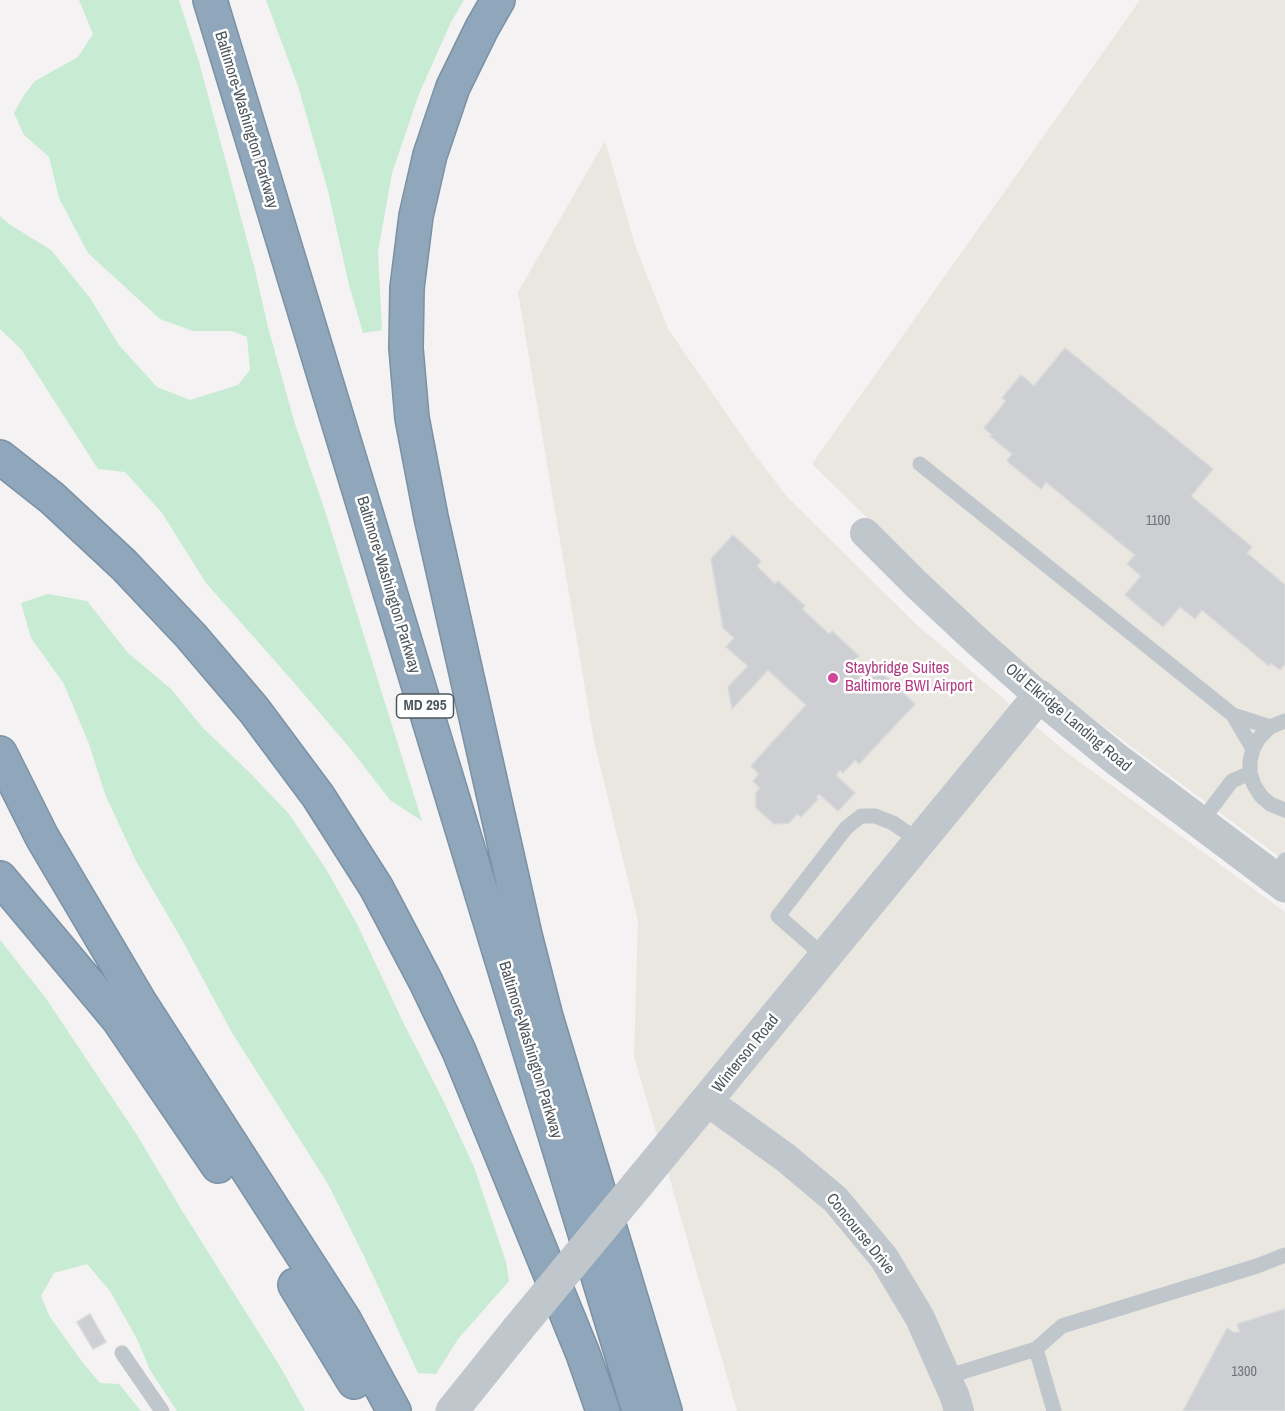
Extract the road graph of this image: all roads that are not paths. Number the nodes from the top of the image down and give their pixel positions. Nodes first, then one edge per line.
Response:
1 (210, 0) edge
2 (498, 0) edge
3 (0, 457) edge
4 (920, 464) dead end
5 (865, 533) dead end
6 (1039, 696) junction
7 (1233, 715) junction
8 (1285, 722) edge
9 (1270, 727) junction
10 (1253, 748) junction
11 (0, 753) edge
12 (1250, 773) junction
13 (1285, 810) edge
14 (1200, 823) junction
15 (919, 841) junction
16 (1281, 874) edge
17 (0, 878) edge
18 (825, 957) junction
19 (707, 1101) junction
20 (1285, 1255) edge
21 (1036, 1349) junction
22 (122, 1353) dead end
23 (946, 1377) junction
24 (162, 1411) edge
25 (371, 1411) edge
26 (394, 1411) edge
27 (452, 1411) edge
28 (603, 1411) edge
29 (639, 1411) edge
30 (665, 1411) edge
31 (959, 1411) edge
32 (1054, 1411) edge

1 - 29 highway, Baltimore-Washington Parkway / MD 295
2 - 30 highway
3 - 28 highway
4 - 7 lane
5 - 6 street, Old Elkridge Landing Road
6 - 14 street, Old Elkridge Landing Road
6 - 15 street, Winterson Road
7 - 9 lane
7 - 10 lane
8 - 9 lane
9 - 10 lane
10 - 12 lane
11 - 26 highway
12 - 13 lane
12 - 14 lane
14 - 16 street, Old Elkridge Landing Road
15 - 18 street, Winterson Road
15 - 18 lane
17 - 25 highway
18 - 19 street, Winterson Road
19 - 23 street, Concourse Drive
19 - 27 street, Winterson Road, bridge
20 - 21 lane
21 - 23 lane
21 - 32 lane
22 - 24 lane
23 - 31 street, Concourse Drive

